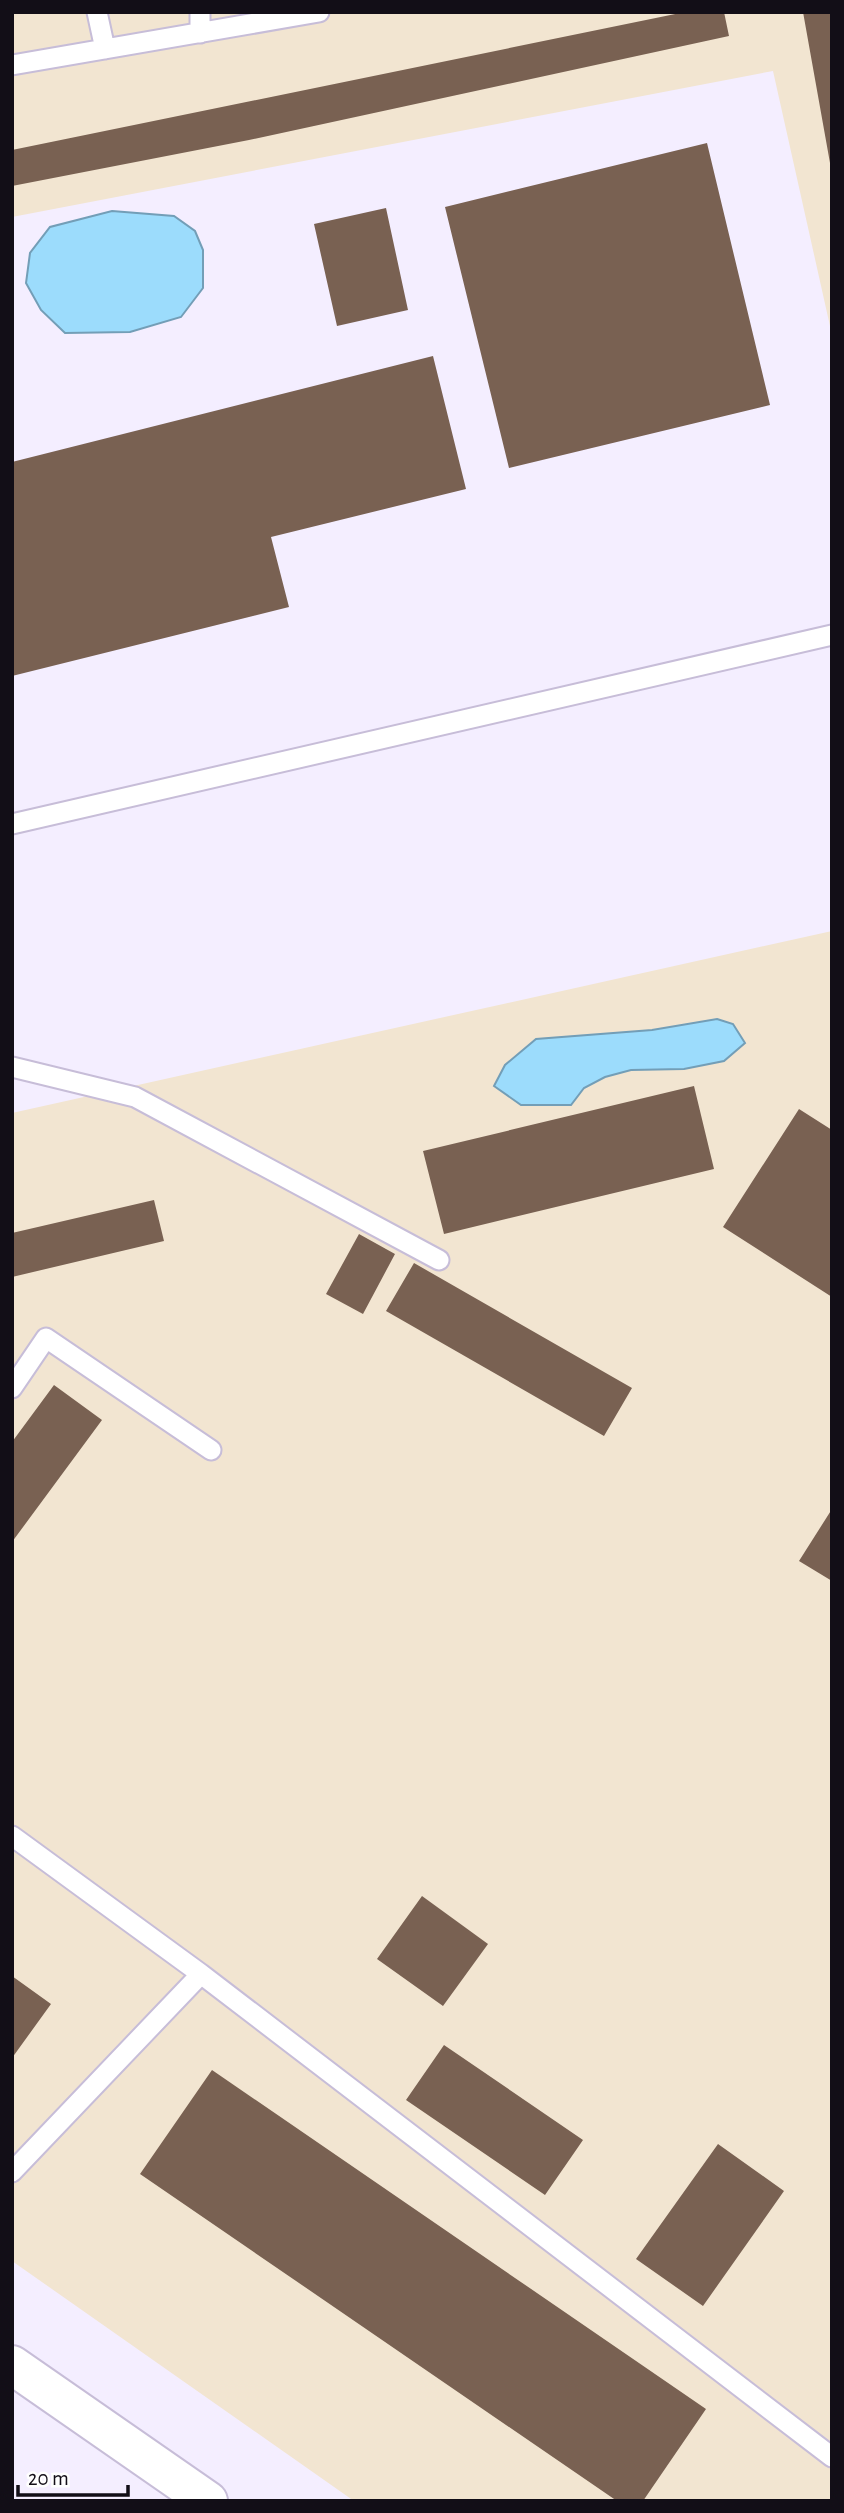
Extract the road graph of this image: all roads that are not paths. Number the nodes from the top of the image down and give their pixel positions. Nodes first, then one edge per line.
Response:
1 (97, 12) edge
2 (200, 12) edge
3 (319, 12) edge
4 (297, 14) edge
5 (200, 33) junction
6 (105, 49) junction
7 (12, 65) edge
8 (832, 635) edge
9 (12, 824) edge
10 (12, 1067) edge
11 (439, 1260) dead end
12 (12, 1388) edge
13 (211, 1450) dead end
14 (12, 1836) edge
15 (201, 1974) junction
16 (12, 2172) edge
17 (12, 2365) edge
18 (832, 2457) edge
19 (208, 2501) edge

1 - 6 lane
2 - 5 lane
3 - 4 lane
4 - 5 lane
5 - 6 lane
6 - 7 lane
8 - 9 lane
10 - 11 lane
12 - 13 lane
14 - 15 lane
15 - 16 lane
15 - 18 lane
17 - 19 street

